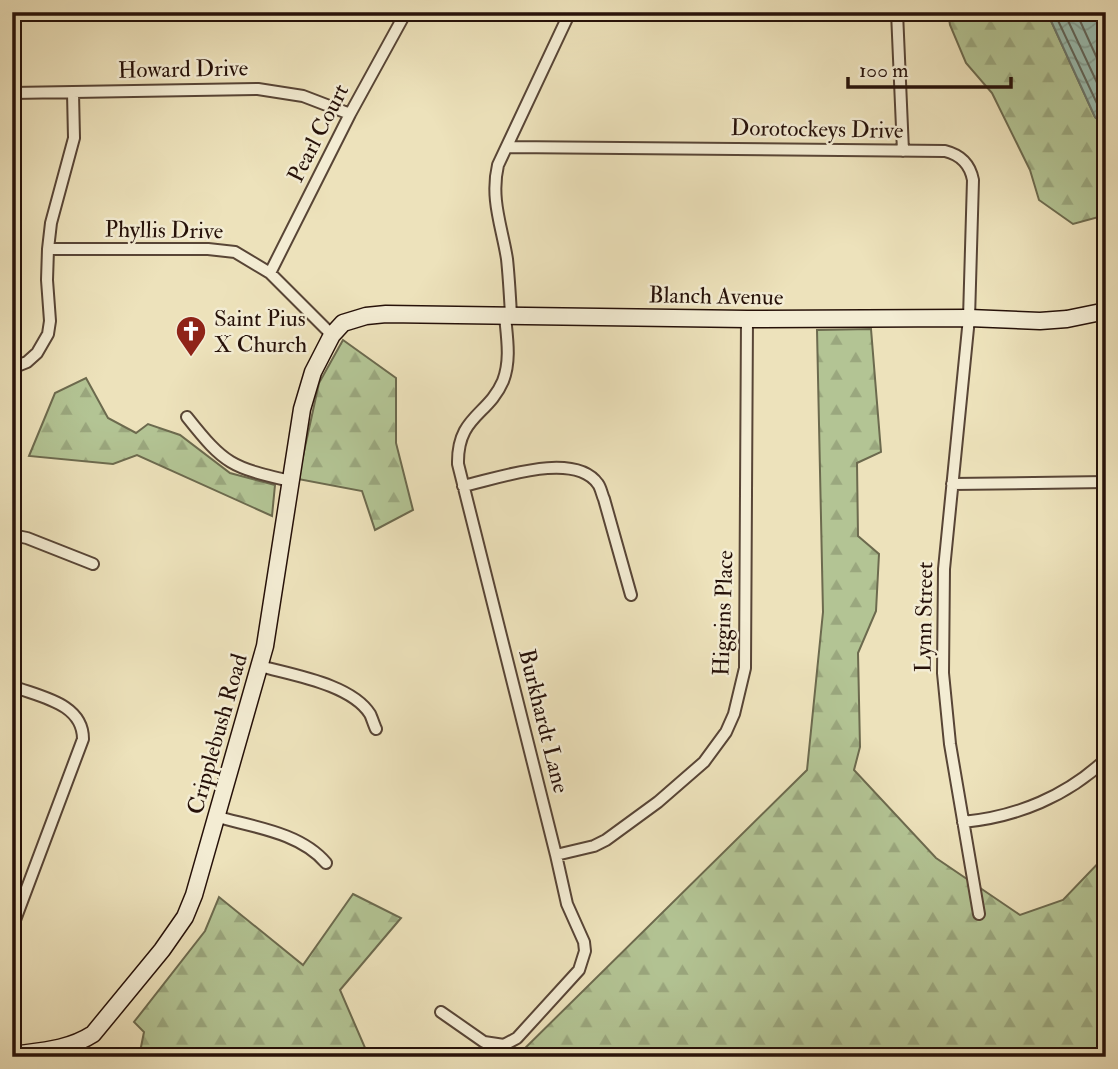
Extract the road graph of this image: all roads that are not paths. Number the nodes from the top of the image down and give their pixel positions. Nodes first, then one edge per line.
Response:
1 (406, 12) edge
2 (570, 12) edge
3 (897, 12) edge
4 (12, 93) edge
5 (73, 93) junction
6 (350, 114) junction
7 (507, 147) junction
8 (903, 151) junction
9 (48, 249) junction
10 (270, 273) junction
11 (1106, 311) edge
12 (508, 316) junction
13 (969, 318) junction
14 (747, 319) junction
15 (332, 335) junction
16 (12, 369) edge
17 (187, 417) dead end
18 (290, 481) junction
19 (1106, 482) edge
20 (952, 484) junction
21 (463, 486) junction
22 (12, 536) edge
23 (93, 564) dead end
24 (631, 595) dead end
25 (260, 666) junction
26 (12, 686) edge
27 (376, 729) dead end
28 (1106, 759) edge
29 (218, 817) junction
30 (963, 822) junction
31 (556, 855) junction
32 (326, 863) dead end
33 (979, 914) dead end
34 (12, 928) edge
35 (441, 1012) dead end
36 (12, 1055) edge

1 - 6 street, Pearl Court
2 - 7 street, Burkhardt Lane
3 - 8 street
4 - 5 street, Howard Drive
5 - 6 street, Howard Drive
5 - 9 street
6 - 10 street, Pearl Court
7 - 8 street, Dorotockeys Drive
7 - 12 street, Burkhardt Lane
8 - 13 street, Dorotockeys Drive
9 - 10 street, Phyllis Drive
9 - 16 street
10 - 15 street, Phyllis Drive
11 - 13 main road, Blanch Avenue
12 - 14 main road, Blanch Avenue
12 - 15 main road, Blanch Avenue
12 - 21 street, Burkhardt Lane
13 - 14 main road, Blanch Avenue
13 - 20 street, Lynn Street
14 - 31 street, Higgins Place
15 - 18 main road, Cripplebush Road
17 - 18 street
18 - 25 main road, Cripplebush Road
19 - 20 street
20 - 30 street, Lynn Street
21 - 24 street
21 - 31 street, Burkhardt Lane
22 - 23 street
25 - 27 street
25 - 29 main road, Cripplebush Road
26 - 34 street
28 - 30 street
29 - 32 street
29 - 36 main road, Cripplebush Road
30 - 33 street, Lynn Street
31 - 35 street, Burkhardt Lane

